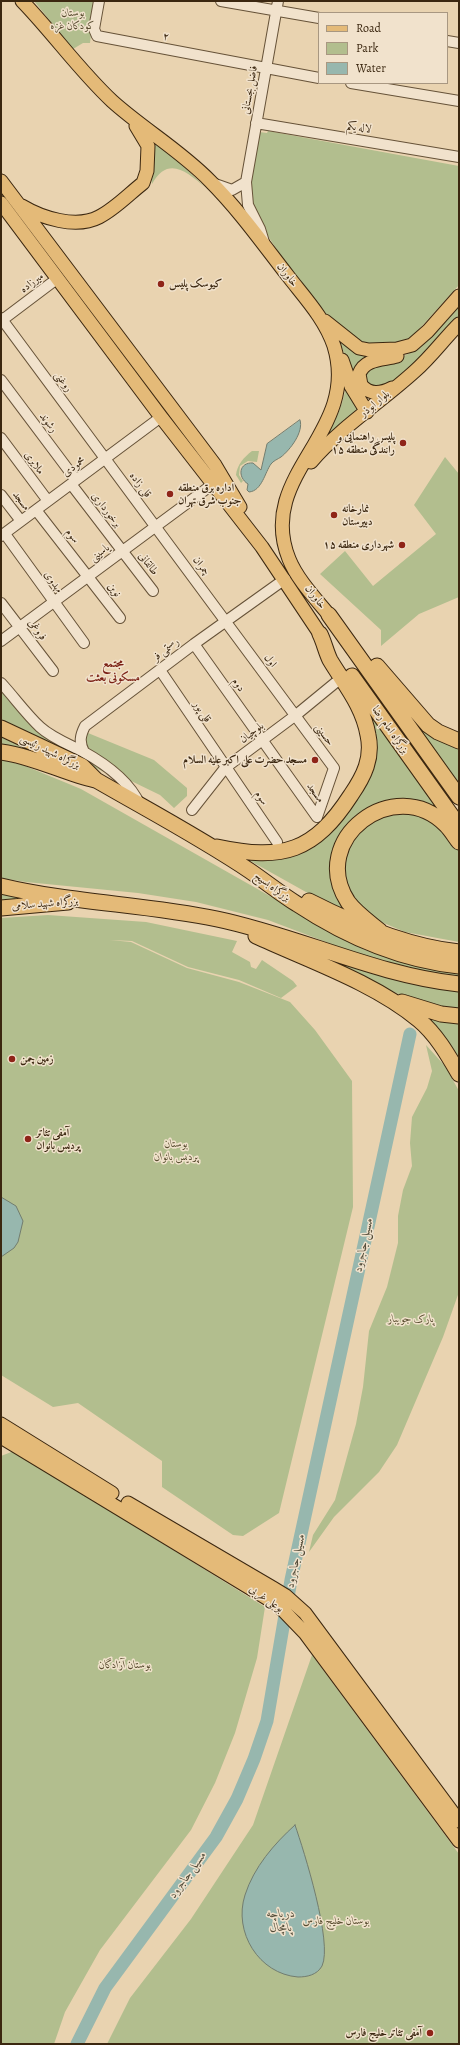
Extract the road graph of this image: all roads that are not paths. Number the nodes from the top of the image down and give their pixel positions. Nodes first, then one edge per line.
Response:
1 (99, 1) edge
2 (221, 1) edge
3 (23, 2) edge
4 (277, 6) edge
5 (318, 18) edge
6 (448, 41) edge
7 (459, 43) edge
8 (266, 69) junction
9 (318, 78) edge
10 (357, 84) edge
11 (459, 101) edge
12 (113, 102) junction
13 (256, 123) junction
14 (459, 157) edge
15 (1, 181) edge
16 (210, 181) junction
17 (246, 182) junction
18 (1, 203) edge
19 (19, 204) junction
20 (265, 247) junction
21 (58, 278) junction
22 (459, 296) edge
23 (1, 319) edge
24 (322, 319) junction
25 (459, 324) edge
26 (331, 338) junction
27 (412, 346) junction
28 (416, 370) junction
29 (1, 380) edge
30 (367, 412) junction
31 (161, 417) junction
32 (1, 438) edge
33 (105, 458) junction
34 (74, 482) junction
35 (213, 484) junction
36 (291, 484) junction
37 (1, 495) edge
38 (48, 501) junction
39 (36, 510) junction
40 (22, 521) junction
41 (156, 527) junction
42 (3, 535) edge
43 (262, 547) junction
44 (123, 551) junction
45 (88, 577) junction
46 (285, 579) junction
47 (153, 591) dead end
48 (1, 603) edge
49 (53, 603) junction
50 (329, 615) junction
51 (120, 618) dead end
52 (226, 620) junction
53 (20, 627) junction
54 (320, 634) junction
55 (1, 641) edge
56 (84, 643) dead end
57 (194, 644) junction
58 (160, 670) junction
59 (53, 671) dead end
60 (1, 683) edge
61 (335, 683) dead end
62 (296, 715) junction
63 (1, 728) edge
64 (262, 740) junction
65 (459, 741) edge
66 (1, 752) edge
67 (84, 752) junction
68 (225, 768) junction
69 (334, 768) joint
70 (96, 780) junction
71 (459, 797) edge
72 (140, 805) junction
73 (192, 810) dead end
74 (459, 826) edge
75 (277, 842) dead end
76 (459, 842) edge
77 (205, 844) junction
78 (250, 871) junction
79 (1, 886) edge
80 (89, 900) junction
81 (1, 908) edge
82 (216, 918) junction
83 (380, 931) junction
84 (459, 952) edge
85 (459, 966) edge
86 (459, 984) edge
87 (387, 998) junction
88 (459, 1016) edge
89 (459, 1074) edge
90 (1, 1424) edge
91 (4, 1441) edge
92 (287, 1602) junction
93 (459, 1821) edge
94 (459, 1841) edge

1 - 8 street, ۲
2 - 4 street
3 - 12 main road, خاوران
4 - 5 street
4 - 8 street, فاضل بجستانی
6 - 7 street
8 - 9 street
8 - 13 street, فاضل بجستانی
10 - 11 street
12 - 16 main road, خاوران
12 - 19 main road
13 - 14 street, لاله یکم
13 - 17 street, فاضل بجستانی
15 - 19 main road, خاوران
16 - 17 street
16 - 20 main road, خاوران
17 - 20 street, فاضل بجستانی
18 - 21 main road, خاوران
19 - 43 main road, خاوران
20 - 24 main road, خاوران
21 - 23 street, میرزاده
21 - 31 main road, خاوران
22 - 27 main road
23 - 33 street, روغنی
24 - 26 main road, خاوران
24 - 27 main road
25 - 28 main road, بلوار ابوذر
26 - 30 main road
26 - 36 main road, خاوران
27 - 28 main road
28 - 30 main road, بلوار ابوذر
29 - 34 street, رشوند
30 - 36 main road, بلوار ابوذر
31 - 33 street, محمودی
31 - 35 main road, خاوران
32 - 38 street, ملایری
33 - 34 street, محمودی
33 - 41 street, قلی زاده
34 - 38 street, محمودی
34 - 44 street, برخورداری
35 - 41 street, یاسینی
35 - 43 main road, خاوران
36 - 50 main road, خاوران
37 - 40 street, مسجد
38 - 39 street, محمودی
39 - 40 street, محمودی
39 - 45 street, سوم
40 - 42 street, محمودی
41 - 44 street, یاسینی
41 - 52 street, چمران
42 - 49 street, مهدوی
43 - 46 main road, خاوران
44 - 45 street, یاسینی
44 - 47 street, طالقانی
45 - 49 street, یاسینی
45 - 51 street, نوین
46 - 52 street, رستمی فر
46 - 54 main road, خاوران
48 - 53 street, فروغی
49 - 53 street, یاسینی
49 - 56 street, مهدوی
50 - 65 highway
50 - 71 highway, بزرگراه امام رضا
52 - 57 street, رستمی فر
52 - 62 street, اول
53 - 55 street, یاسینی
53 - 59 street, فروغی
54 - 74 highway, بزرگراه امام رضا
54 - 77 highway
57 - 58 street, رستمی فر
57 - 64 street, دوم
58 - 67 street, رستمی فر
58 - 68 street, قلی پور
60 - 67 street
61 - 62 street, بلوچیان
62 - 64 street, بلوچیان
62 - 69 street, حسینی
63 - 70 highway, بزرگراه شهید رئیسی
64 - 68 street, بلوچیان
64 - 69 street, مسجد
66 - 70 highway
67 - 72 street
68 - 73 street, بلوچیان
68 - 75 street, سوم
70 - 72 highway, بزرگراه بسیج
72 - 77 highway, بزرگراه بسیج
76 - 83 highway
77 - 78 highway, بزرگراه بسیج
78 - 83 highway
78 - 85 highway, بزرگراه بسیج
79 - 80 highway
80 - 81 highway, بزرگراه شهید سلامی
80 - 82 highway
82 - 86 highway
82 - 87 highway
83 - 84 highway
87 - 88 highway
87 - 89 highway
90 - 92 main road, بوعلی غربی
91 - 92 main road, بوعلی غربی
92 - 93 main road, بوعلی غربی
92 - 94 main road, بوعلی غربی

